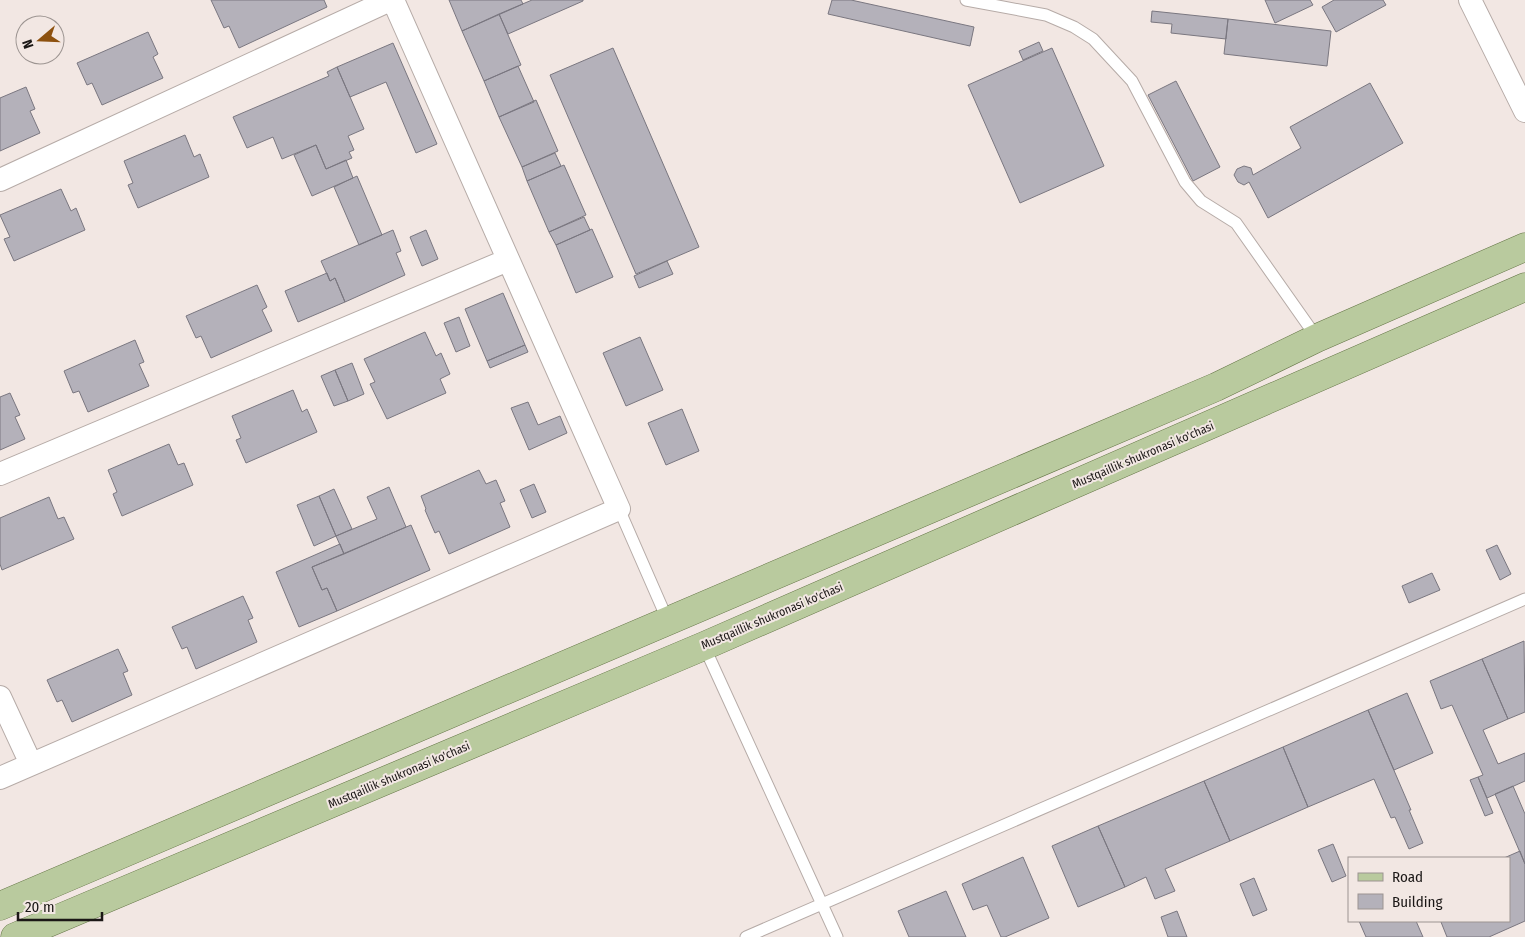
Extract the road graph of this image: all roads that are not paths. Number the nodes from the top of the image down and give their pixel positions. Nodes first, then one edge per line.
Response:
1 (392, 0) edge
2 (966, 0) edge
3 (1470, 0) edge
4 (1525, 111) edge
5 (0, 180) edge
6 (1525, 247) edge
7 (508, 260) junction
8 (1525, 287) edge
9 (1317, 338) junction
10 (0, 474) edge
11 (619, 508) junction
12 (1525, 599) edge
13 (668, 621) junction
14 (704, 646) junction
15 (0, 697) edge
16 (31, 764) junction
17 (0, 778) edge
18 (822, 903) junction
19 (0, 906) edge
20 (15, 937) edge
21 (746, 937) edge
22 (837, 937) edge

1 - 5 street
1 - 7 street
2 - 9 lane
3 - 4 street
6 - 9 main road
7 - 10 street
7 - 11 street
8 - 14 main road, Mustqaillik shukronasi ko'chasi
9 - 13 main road
11 - 13 lane
11 - 16 street
12 - 18 lane
13 - 19 main road
14 - 18 lane
14 - 20 main road, Mustqaillik shukronasi ko'chasi
15 - 16 street
16 - 17 street
18 - 21 lane
18 - 22 lane

